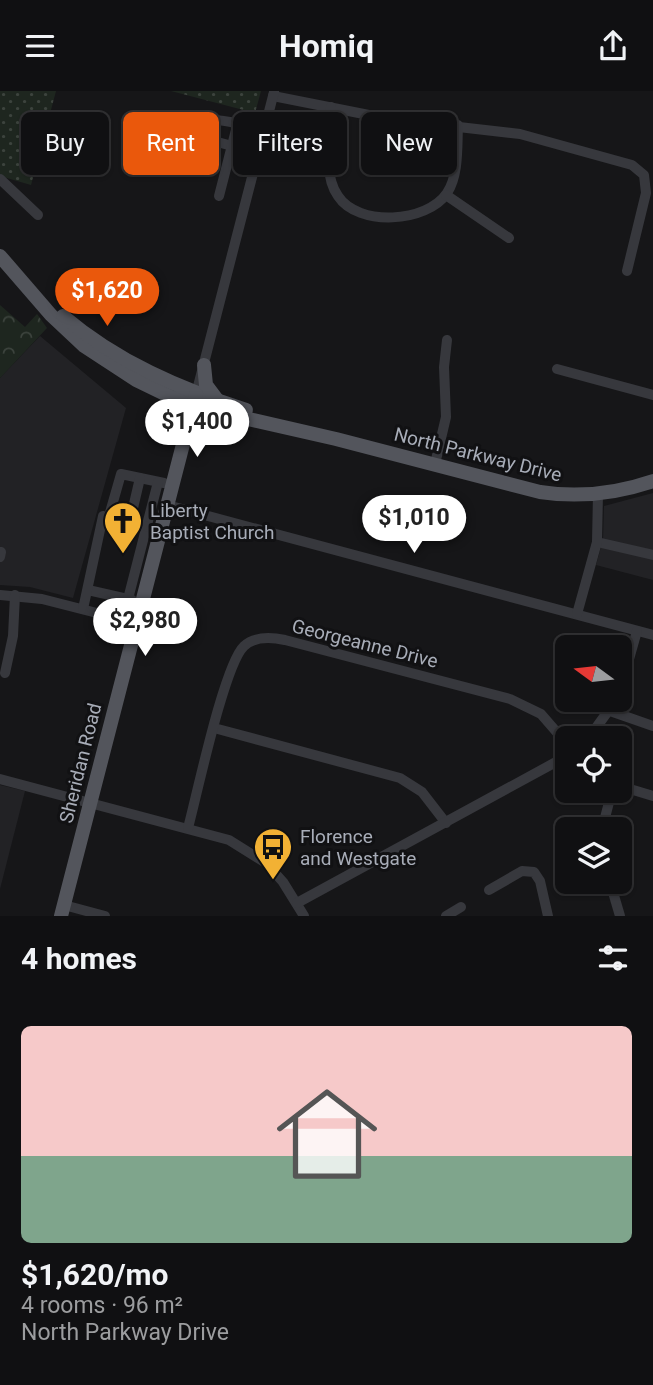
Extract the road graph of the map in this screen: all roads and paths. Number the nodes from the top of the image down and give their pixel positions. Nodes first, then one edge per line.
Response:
1 (274, 93) edge
2 (331, 107) junction
3 (269, 112) edge
4 (233, 125) edge
5 (458, 125) junction
6 (233, 142) edge
7 (232, 146) junction
8 (253, 175) edge
9 (0, 179) edge
10 (446, 195) junction
11 (219, 196) dead end
12 (38, 215) dead end
13 (509, 238) dead end
14 (0, 256) edge
15 (626, 271) dead end
16 (447, 340) dead end
17 (204, 365) junction
18 (557, 369) dead end
19 (168, 389) junction
20 (653, 395) edge
21 (194, 399) junction
22 (218, 407) junction
23 (186, 432) junction
24 (435, 464) junction
25 (141, 478) junction
26 (653, 481) edge
27 (165, 484) junction
28 (598, 495) junction
29 (160, 506) junction
30 (109, 516) junction
31 (130, 521) junction
32 (154, 528) junction
33 (597, 542) junction
34 (653, 555) edge
35 (88, 590) junction
36 (0, 595) edge
37 (15, 595) junction
38 (135, 600) junction
39 (83, 609) junction
40 (577, 614) junction
41 (136, 623) junction
42 (637, 631) junction
43 (653, 635) edge
44 (632, 649) edge
45 (5, 673) dead end
46 (609, 712) edge
47 (613, 712) edge
48 (598, 726) edge
49 (653, 726) edge
50 (214, 728) junction
51 (555, 730) edge
52 (555, 763) edge
53 (0, 779) edge
54 (632, 790) edge
55 (653, 796) edge
56 (89, 802) junction
57 (446, 823) junction
58 (188, 828) junction
59 (489, 890) dead end
60 (614, 894) edge
61 (298, 904) junction
62 (461, 907) dead end
63 (62, 910) edge
64 (105, 916) edge
65 (304, 916) edge
66 (446, 916) edge
67 (548, 916) edge
68 (620, 916) edge

1 - 2 street
1 - 3 street, Sheridan Road
2 - 5 street
2 - 10 street
4 - 7 street
5 - 10 street
5 - 15 street
6 - 7 street
7 - 11 street
8 - 17 street, Sheridan Road
9 - 12 street
10 - 13 street
14 - 19 main road, North Parkway Drive
16 - 24 street
17 - 19 main road
17 - 21 street, Sheridan Road
17 - 22 main road
18 - 20 street
19 - 21 main road, North Parkway Drive
19 - 23 main road
21 - 22 main road, North Parkway Drive
21 - 23 main road, Sheridan Road
22 - 23 main road
22 - 24 main road, North Parkway Drive
23 - 27 main road, Sheridan Road
24 - 28 main road, North Parkway Drive
25 - 27 street
25 - 30 street
25 - 31 street
26 - 28 main road, North Parkway Drive
27 - 29 main road, Sheridan Road
28 - 33 street
29 - 32 main road, Sheridan Road
29 - 40 street
30 - 31 street
30 - 35 street
31 - 32 street
32 - 38 main road, Sheridan Road
33 - 34 street
33 - 40 street
35 - 38 street
35 - 39 street
36 - 37 street
37 - 39 street
37 - 45 street
38 - 41 main road, Sheridan Road
39 - 41 street
40 - 42 street
41 - 56 main road, Sheridan Road
42 - 43 street
42 - 44 street
46 - 48 street
47 - 49 street
50 - 51 street, Georgeanne Drive
50 - 57 street
50 - 58 street, Georgeanne Drive
52 - 57 street
53 - 56 street
54 - 55 street
56 - 58 street
56 - 63 main road, Sheridan Road
57 - 61 street
58 - 61 street
59 - 67 street
60 - 68 street
61 - 65 street
62 - 66 street
63 - 64 street

